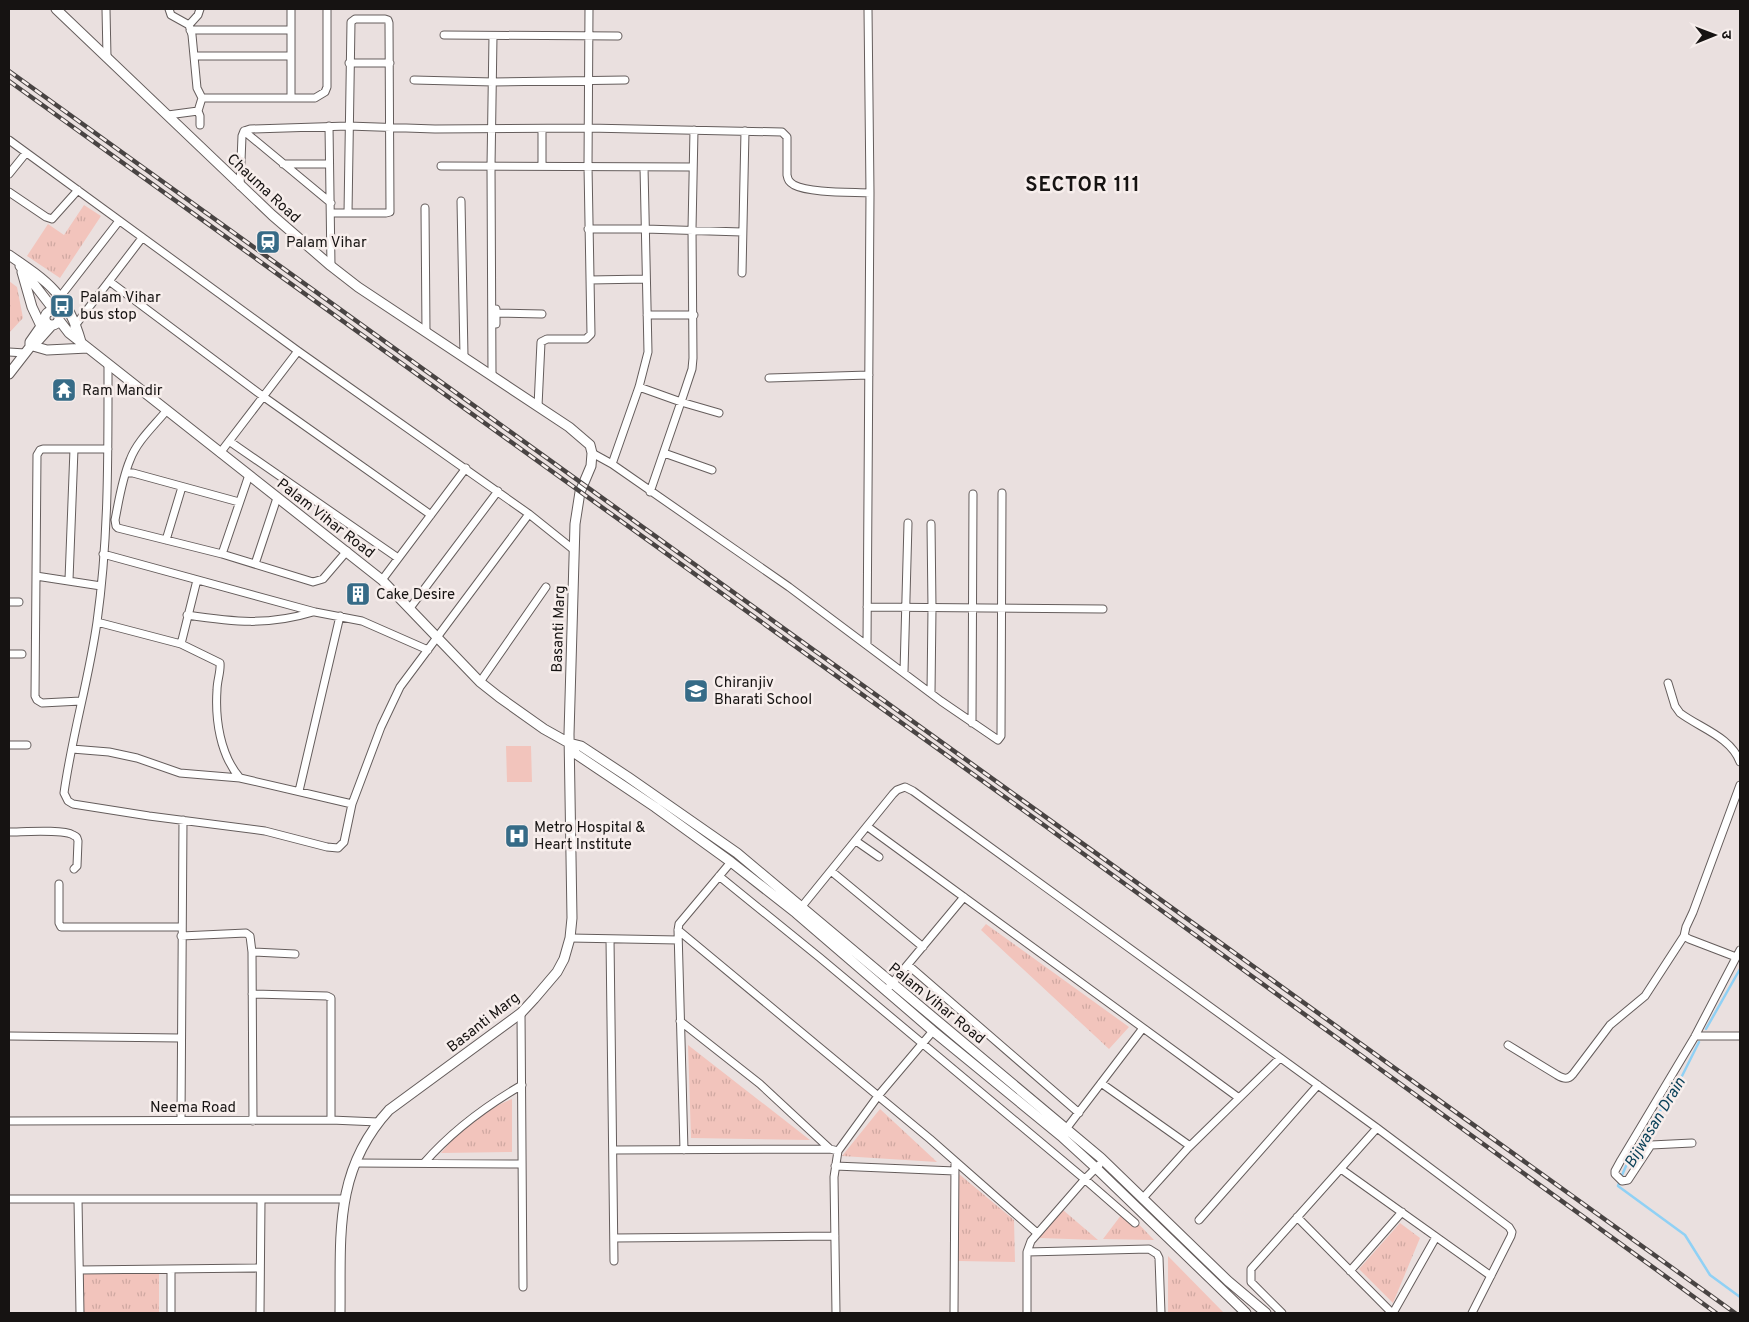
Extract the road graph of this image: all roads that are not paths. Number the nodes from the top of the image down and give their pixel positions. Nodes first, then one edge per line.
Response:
1 (56, 9) edge
2 (106, 9) edge
3 (168, 9) edge
4 (200, 9) edge
5 (291, 9) edge
6 (327, 9) edge
7 (589, 9) edge
8 (868, 9) edge
9 (190, 27) junction
10 (291, 30) junction
11 (444, 36) dead end
12 (493, 36) junction
13 (588, 36) junction
14 (618, 36) dead end
15 (194, 56) junction
16 (291, 56) junction
17 (107, 57) junction
18 (349, 63) junction
19 (390, 64) junction
20 (414, 80) dead end
21 (625, 80) dead end
22 (588, 81) junction
23 (492, 82) junction
24 (202, 98) junction
25 (291, 98) junction
26 (198, 111) junction
27 (168, 115) junction
28 (200, 124) dead end
29 (329, 126) junction
30 (348, 126) junction
31 (390, 127) junction
32 (588, 128) junction
33 (491, 129) junction
34 (542, 129) junction
35 (694, 130) junction
36 (745, 131) junction
37 (244, 132) junction
38 (9, 140) edge
39 (26, 152) junction
40 (283, 164) junction
41 (329, 164) junction
42 (441, 166) dead end
43 (491, 166) junction
44 (542, 166) junction
45 (588, 166) junction
46 (693, 166) junction
47 (644, 167) junction
48 (9, 174) edge
49 (240, 186) junction
50 (78, 190) junction
51 (9, 192) edge
52 (870, 193) junction
53 (461, 201) dead end
54 (331, 203) junction
55 (425, 208) dead end
56 (331, 212) junction
57 (348, 213) junction
58 (119, 221) junction
59 (645, 228) junction
60 (692, 229) junction
61 (588, 230) junction
62 (742, 232) junction
63 (142, 238) junction
64 (15, 260) edge
65 (331, 266) junction
66 (742, 272) dead end
67 (646, 279) junction
68 (590, 280) junction
69 (109, 281) junction
70 (60, 297) junction
71 (495, 308) junction
72 (542, 314) dead end
73 (647, 314) junction
74 (694, 315) junction
75 (51, 319) junction
76 (496, 324) dead end
77 (76, 325) junction
78 (426, 332) junction
79 (69, 333) junction
80 (85, 345) junction
81 (29, 348) junction
82 (298, 351) junction
83 (9, 352) edge
84 (464, 356) junction
85 (108, 364) junction
86 (9, 374) edge
87 (492, 374) junction
88 (869, 375) junction
89 (769, 378) dead end
90 (639, 387) junction
91 (264, 397) junction
92 (681, 402) junction
93 (538, 406) junction
94 (167, 410) junction
95 (719, 413) dead end
96 (229, 442) junction
97 (108, 448) junction
98 (74, 449) junction
99 (220, 453) junction
100 (592, 453) junction
101 (664, 453) junction
102 (612, 464) junction
103 (466, 468) junction
104 (712, 470) dead end
105 (126, 473) junction
106 (250, 475) junction
107 (182, 487) junction
108 (498, 491) junction
109 (650, 492) junction
110 (1002, 493) dead end
111 (973, 494) dead end
112 (277, 498) junction
113 (239, 502) junction
114 (529, 514) junction
115 (431, 515) junction
116 (908, 524) dead end
117 (931, 524) dead end
118 (166, 540) junction
119 (574, 550) junction
120 (346, 551) junction
121 (103, 554) junction
122 (222, 554) junction
123 (398, 558) junction
124 (255, 564) junction
125 (36, 576) junction
126 (69, 580) junction
127 (196, 580) junction
128 (382, 580) junction
129 (101, 586) junction
130 (546, 587) dead end
131 (9, 602) edge
132 (19, 602) dead end
133 (867, 607) junction
134 (410, 608) junction
135 (907, 608) junction
136 (932, 608) junction
137 (973, 609) junction
138 (1003, 609) junction
139 (1104, 609) dead end
140 (315, 612) junction
141 (187, 615) junction
142 (340, 616) junction
143 (97, 622) junction
144 (438, 638) junction
145 (181, 644) junction
146 (867, 644) junction
147 (428, 650) junction
148 (9, 654) edge
149 (22, 654) dead end
150 (904, 672) junction
151 (480, 682) junction
152 (1668, 683) dead end
153 (930, 693) junction
154 (81, 701) junction
155 (972, 723) junction
156 (569, 742) junction
157 (9, 745) edge
158 (27, 745) dead end
159 (72, 749) junction
160 (1740, 762) edge
161 (240, 778) junction
162 (1740, 785) edge
163 (299, 791) junction
164 (352, 804) junction
165 (183, 820) junction
166 (868, 827) junction
167 (9, 832) edge
168 (856, 841) junction
169 (878, 857) dead end
170 (731, 862) junction
171 (74, 869) dead end
172 (831, 871) junction
173 (719, 876) junction
174 (59, 884) dead end
175 (964, 897) junction
176 (799, 910) junction
177 (181, 927) junction
178 (678, 930) junction
179 (181, 936) junction
180 (1684, 936) junction
181 (570, 938) junction
182 (610, 939) junction
183 (678, 940) junction
184 (923, 947) junction
185 (252, 952) junction
186 (296, 954) dead end
187 (1738, 954) edge
188 (908, 965) junction
189 (889, 987) junction
190 (252, 994) junction
191 (521, 1013) junction
192 (680, 1021) junction
193 (1143, 1028) junction
194 (933, 1031) junction
195 (9, 1036) edge
196 (1695, 1036) junction
197 (1740, 1036) edge
198 (180, 1038) junction
199 (922, 1044) junction
200 (1508, 1045) dead end
201 (1280, 1058) junction
202 (1101, 1083) junction
203 (522, 1085) junction
204 (1318, 1085) junction
205 (878, 1096) junction
206 (1239, 1098) junction
207 (1079, 1113) junction
208 (181, 1120) junction
209 (331, 1120) junction
210 (9, 1121) edge
211 (253, 1121) junction
212 (378, 1122) junction
213 (1377, 1128) junction
214 (1064, 1132) junction
215 (1692, 1143) dead end
216 (1190, 1146) junction
217 (614, 1150) junction
218 (684, 1150) junction
219 (834, 1150) junction
220 (1104, 1160) junction
221 (955, 1161) junction
222 (355, 1163) junction
223 (424, 1164) junction
224 (522, 1164) junction
225 (835, 1166) junction
226 (1096, 1168) junction
227 (1341, 1169) junction
228 (955, 1171) junction
229 (1085, 1179) junction
230 (1143, 1198) junction
231 (9, 1199) edge
232 (344, 1199) junction
233 (78, 1200) junction
234 (261, 1200) junction
235 (1402, 1212) junction
236 (1297, 1217) junction
237 (1199, 1220) dead end
238 (1134, 1223) dead end
239 (1036, 1233) junction
240 (835, 1236) junction
241 (1436, 1237) junction
242 (614, 1238) junction
243 (1027, 1252) junction
244 (614, 1261) dead end
245 (260, 1268) junction
246 (171, 1269) junction
247 (80, 1270) junction
248 (1350, 1271) junction
249 (1491, 1276) junction
250 (523, 1287) dead end
251 (80, 1313) edge
252 (171, 1313) edge
253 (260, 1313) edge
254 (340, 1313) edge
255 (836, 1313) edge
256 (954, 1313) edge
257 (1027, 1313) edge
258 (1161, 1313) edge
259 (1246, 1313) edge
260 (1266, 1313) edge
261 (1282, 1313) edge
262 (1393, 1313) edge
263 (1472, 1313) edge

1 - 17 street, Chauma Road
2 - 17 street
3 - 9 street
4 - 9 street
5 - 10 street
6 - 25 street
7 - 13 street
8 - 52 street
9 - 10 street
9 - 15 street
10 - 16 street
11 - 12 street
12 - 13 street
12 - 23 street
13 - 14 street
13 - 22 street
15 - 16 street
15 - 24 street
16 - 25 street
17 - 27 street, Chauma Road
18 - 19 street
18 - 19 street
18 - 30 street
19 - 31 street
20 - 23 street
21 - 22 street
22 - 23 street
22 - 32 street
23 - 33 street
24 - 25 street
24 - 26 street
26 - 27 street
26 - 28 street
27 - 49 street, Chauma Road
29 - 30 street
29 - 37 street
29 - 41 street
30 - 31 street
30 - 57 street
31 - 33 street
31 - 57 street
32 - 34 street
32 - 35 street
32 - 45 street
33 - 34 street
33 - 43 street
34 - 44 street
35 - 36 street
35 - 46 street
36 - 52 street
36 - 62 street
37 - 40 street
37 - 49 street
38 - 39 street
39 - 48 street
39 - 50 street
40 - 41 street
40 - 54 street
41 - 54 street
42 - 43 street
43 - 44 street
43 - 71 street
44 - 45 street
45 - 47 street
45 - 61 street
46 - 47 street
46 - 60 street
47 - 59 street
49 - 65 street, Chauma Road
50 - 51 street
50 - 58 street
52 - 88 street
53 - 84 street
54 - 56 street
55 - 78 street
56 - 57 street
56 - 65 street
58 - 63 street
58 - 70 street
59 - 60 street
59 - 61 street
59 - 67 street
60 - 62 street
60 - 74 street
61 - 68 street
62 - 66 street
63 - 69 street
63 - 82 street
64 - 70 street
64 - 75 street
64 - 75 street
65 - 78 street, Chauma Road
67 - 68 street
67 - 73 street
68 - 93 street
69 - 77 street
69 - 91 street
70 - 75 street
70 - 77 street
71 - 72 street
71 - 76 street
71 - 87 street
73 - 74 street
73 - 90 street
74 - 92 street
75 - 79 street, Palam Vihar Road
75 - 81 street
77 - 79 street
77 - 80 street
78 - 84 street, Chauma Road
79 - 80 street, Palam Vihar Road
80 - 81 street
80 - 85 street, Palam Vihar Road
81 - 83 street
81 - 86 street
82 - 91 street
82 - 103 street
84 - 87 street, Chauma Road
85 - 94 street, Palam Vihar Road
85 - 97 street
87 - 93 street, Chauma Road
88 - 89 street
88 - 133 street
90 - 92 street
90 - 102 street
91 - 96 street
91 - 115 street
92 - 95 street
92 - 101 street
93 - 100 street, Chauma Road
94 - 99 street, Palam Vihar Road
94 - 105 street
96 - 99 street
96 - 123 street
97 - 98 street
97 - 121 street
98 - 125 street
98 - 126 street
99 - 106 street, Palam Vihar Road
100 - 102 street
100 - 119 street, Basanti Marg
101 - 104 street
101 - 109 street
102 - 109 street
103 - 108 street
103 - 115 street
105 - 107 street
105 - 118 street
106 - 112 street, Palam Vihar Road
106 - 113 street
107 - 113 street
107 - 118 street
108 - 114 street
108 - 134 street
109 - 146 street
110 - 138 street
111 - 137 street
112 - 120 street, Palam Vihar Road
112 - 124 street
113 - 122 street
114 - 119 street
114 - 144 street
115 - 123 street
116 - 135 street
117 - 136 street
118 - 122 street
119 - 156 street, Basanti Marg
120 - 124 street
120 - 128 street, Palam Vihar Road
121 - 127 street
121 - 129 street
122 - 124 street
123 - 128 street
125 - 126 street
125 - 154 street
126 - 129 street
127 - 140 street
127 - 141 street
128 - 134 street, Palam Vihar Road
129 - 143 street
130 - 151 street
131 - 132 street
133 - 135 street
133 - 146 street
134 - 144 street, Palam Vihar Road
135 - 136 street
135 - 150 street
136 - 137 street
136 - 153 street
137 - 138 street
137 - 155 street
138 - 139 street
138 - 155 street
140 - 141 street
140 - 142 street
141 - 145 street
142 - 147 street
142 - 163 street
143 - 145 street
143 - 154 street
144 - 147 street
144 - 151 street, Palam Vihar Road
145 - 161 street
146 - 150 street
147 - 164 street
148 - 149 street
150 - 153 street
151 - 156 street, Palam Vihar Road
152 - 160 street
153 - 155 street
154 - 159 street
156 - 170 street, Palam Vihar Road
156 - 176 street, Palam Vihar Road
156 - 181 street, Basanti Marg
157 - 158 street
159 - 161 street
159 - 165 street
161 - 163 street
162 - 180 street
163 - 164 street
164 - 165 street
165 - 177 street
166 - 168 street
166 - 175 street
166 - 201 street
167 - 171 street
168 - 169 street
168 - 172 street
170 - 173 street
170 - 176 street, Palam Vihar Road
172 - 176 street
172 - 184 street
173 - 178 street
173 - 199 street
174 - 177 street
175 - 184 street
175 - 193 street
176 - 189 street, Palam Vihar Road
177 - 179 street
178 - 183 street
178 - 205 street
179 - 185 street
179 - 198 street
180 - 187 street
180 - 200 street
181 - 182 street
181 - 191 street, Basanti Marg
182 - 183 street
182 - 217 street
183 - 192 street
184 - 188 street
185 - 186 street
185 - 190 street
187 - 196 street
188 - 189 street
188 - 207 street
189 - 194 street, Palam Vihar Road
189 - 214 street, Palam Vihar Road
190 - 209 street
190 - 211 street
191 - 203 street
191 - 212 street, Basanti Marg
192 - 218 street
192 - 219 street
193 - 202 street
193 - 206 street
194 - 199 street
194 - 214 street, Palam Vihar Road
195 - 198 street
196 - 197 street
196 - 215 street
198 - 208 street
199 - 205 street
199 - 229 street
201 - 204 street
201 - 206 street
202 - 207 street
202 - 216 street
203 - 223 street
203 - 224 street
204 - 213 street
204 - 237 street
205 - 219 street
205 - 221 street
206 - 216 street
207 - 214 street
208 - 210 street, Neema Road
208 - 211 street, Neema Road
209 - 211 street, Neema Road
209 - 212 street, Neema Road
212 - 222 street, Basanti Marg
213 - 227 street
213 - 249 street
214 - 220 street, Palam Vihar Road
214 - 226 street, Palam Vihar Road
216 - 230 street
217 - 218 street
217 - 242 street
218 - 219 street
219 - 225 street
220 - 226 street
220 - 230 street, Palam Vihar Road
221 - 228 street
221 - 239 street
222 - 223 street
222 - 232 street, Basanti Marg
223 - 224 street
224 - 250 street
225 - 228 street
225 - 240 street
226 - 229 street
226 - 259 street, Palam Vihar Road
227 - 235 street
227 - 236 street
228 - 256 street
229 - 238 street
229 - 239 street
230 - 260 street, Palam Vihar Road
231 - 233 street
232 - 234 street
232 - 254 street, Basanti Marg
233 - 234 street
233 - 247 street
234 - 245 street
235 - 241 street
235 - 248 street
236 - 248 street
236 - 261 street
239 - 243 street
240 - 242 street
240 - 255 street
241 - 249 street
241 - 262 street
242 - 244 street
243 - 257 street
243 - 258 street
245 - 246 street
245 - 253 street
246 - 247 street
246 - 252 street
247 - 251 street
248 - 262 street
249 - 263 street

